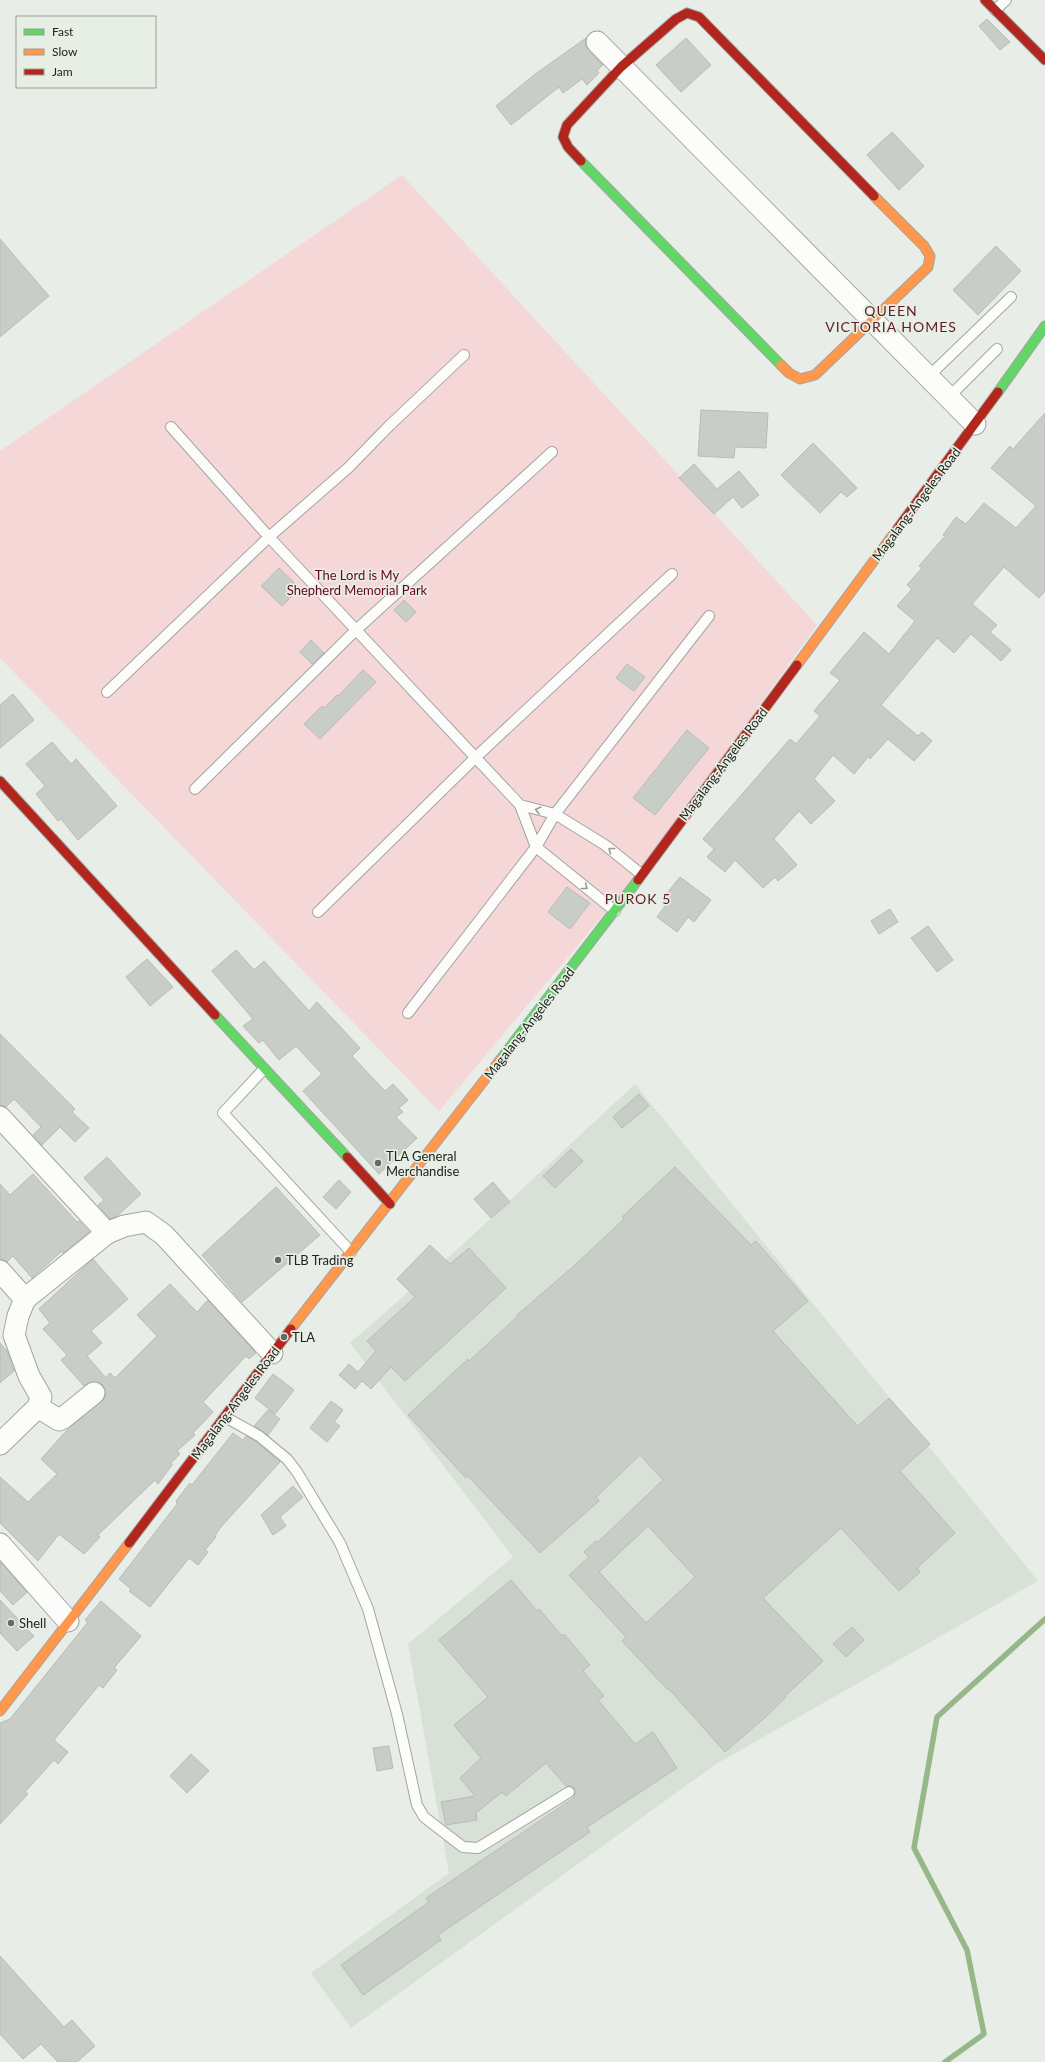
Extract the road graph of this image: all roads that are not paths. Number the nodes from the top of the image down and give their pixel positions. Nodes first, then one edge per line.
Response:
1 (985, 0) edge
2 (1006, 0) edge
3 (995, 10) junction
4 (597, 42) dead end
5 (1045, 60) edge
6 (621, 67) junction
7 (1011, 297) dead end
8 (872, 319) junction
9 (1045, 326) edge
10 (997, 348) dead end
11 (464, 355) dead end
12 (929, 376) junction
13 (949, 397) junction
14 (975, 424) junction
15 (172, 428) dead end
16 (552, 452) dead end
17 (269, 537) junction
18 (672, 574) dead end
19 (710, 616) dead end
20 (356, 630) junction
21 (108, 692) dead end
22 (476, 757) junction
23 (0, 781) edge
24 (195, 789) dead end
25 (520, 805) junction
26 (555, 814) junction
27 (536, 847) junction
28 (641, 874) junction
29 (615, 911) junction
30 (318, 912) dead end
31 (408, 1013) dead end
32 (264, 1069) junction
33 (0, 1117) edge
34 (390, 1204) junction
35 (107, 1233) junction
36 (351, 1252) junction
37 (0, 1272) edge
38 (25, 1299) junction
39 (272, 1353) junction
40 (94, 1393) dead end
41 (38, 1407) junction
42 (225, 1417) junction
43 (0, 1444) edge
44 (0, 1544) edge
45 (68, 1621) junction
46 (0, 1711) edge
47 (569, 1792) dead end

1 - 3 main road
2 - 3 lane
3 - 5 main road
4 - 6 street
6 - 8 street
6 - 8 main road
6 - 8 main road
7 - 12 lane
8 - 12 street
9 - 14 main road, Magalang-Angeles Road
10 - 13 lane
11 - 17 lane
12 - 13 street
13 - 14 street
14 - 28 main road, Magalang-Angeles Road
15 - 17 lane
16 - 20 lane
17 - 20 lane
17 - 21 lane
18 - 22 lane
19 - 26 lane
20 - 22 lane
20 - 24 lane
22 - 25 lane
22 - 30 lane
23 - 32 main road
26 -> 25 lane
25 - 27 lane
26 - 27 lane
28 -> 26 lane
27 -> 29 lane
27 - 31 lane
28 - 29 main road, Magalang-Angeles Road
29 - 34 main road, Magalang-Angeles Road
32 - 34 main road
32 - 36 lane
33 - 35 street
34 - 36 main road, Magalang-Angeles Road
35 - 38 street
35 - 39 street
36 - 39 main road, Magalang-Angeles Road
37 - 38 street
38 - 41 street
39 - 42 main road, Magalang-Angeles Road
40 - 41 street
41 - 43 street
42 - 45 main road, Magalang-Angeles Road
42 - 47 lane
44 - 45 street
45 - 46 main road, Magalang-Angeles Road

